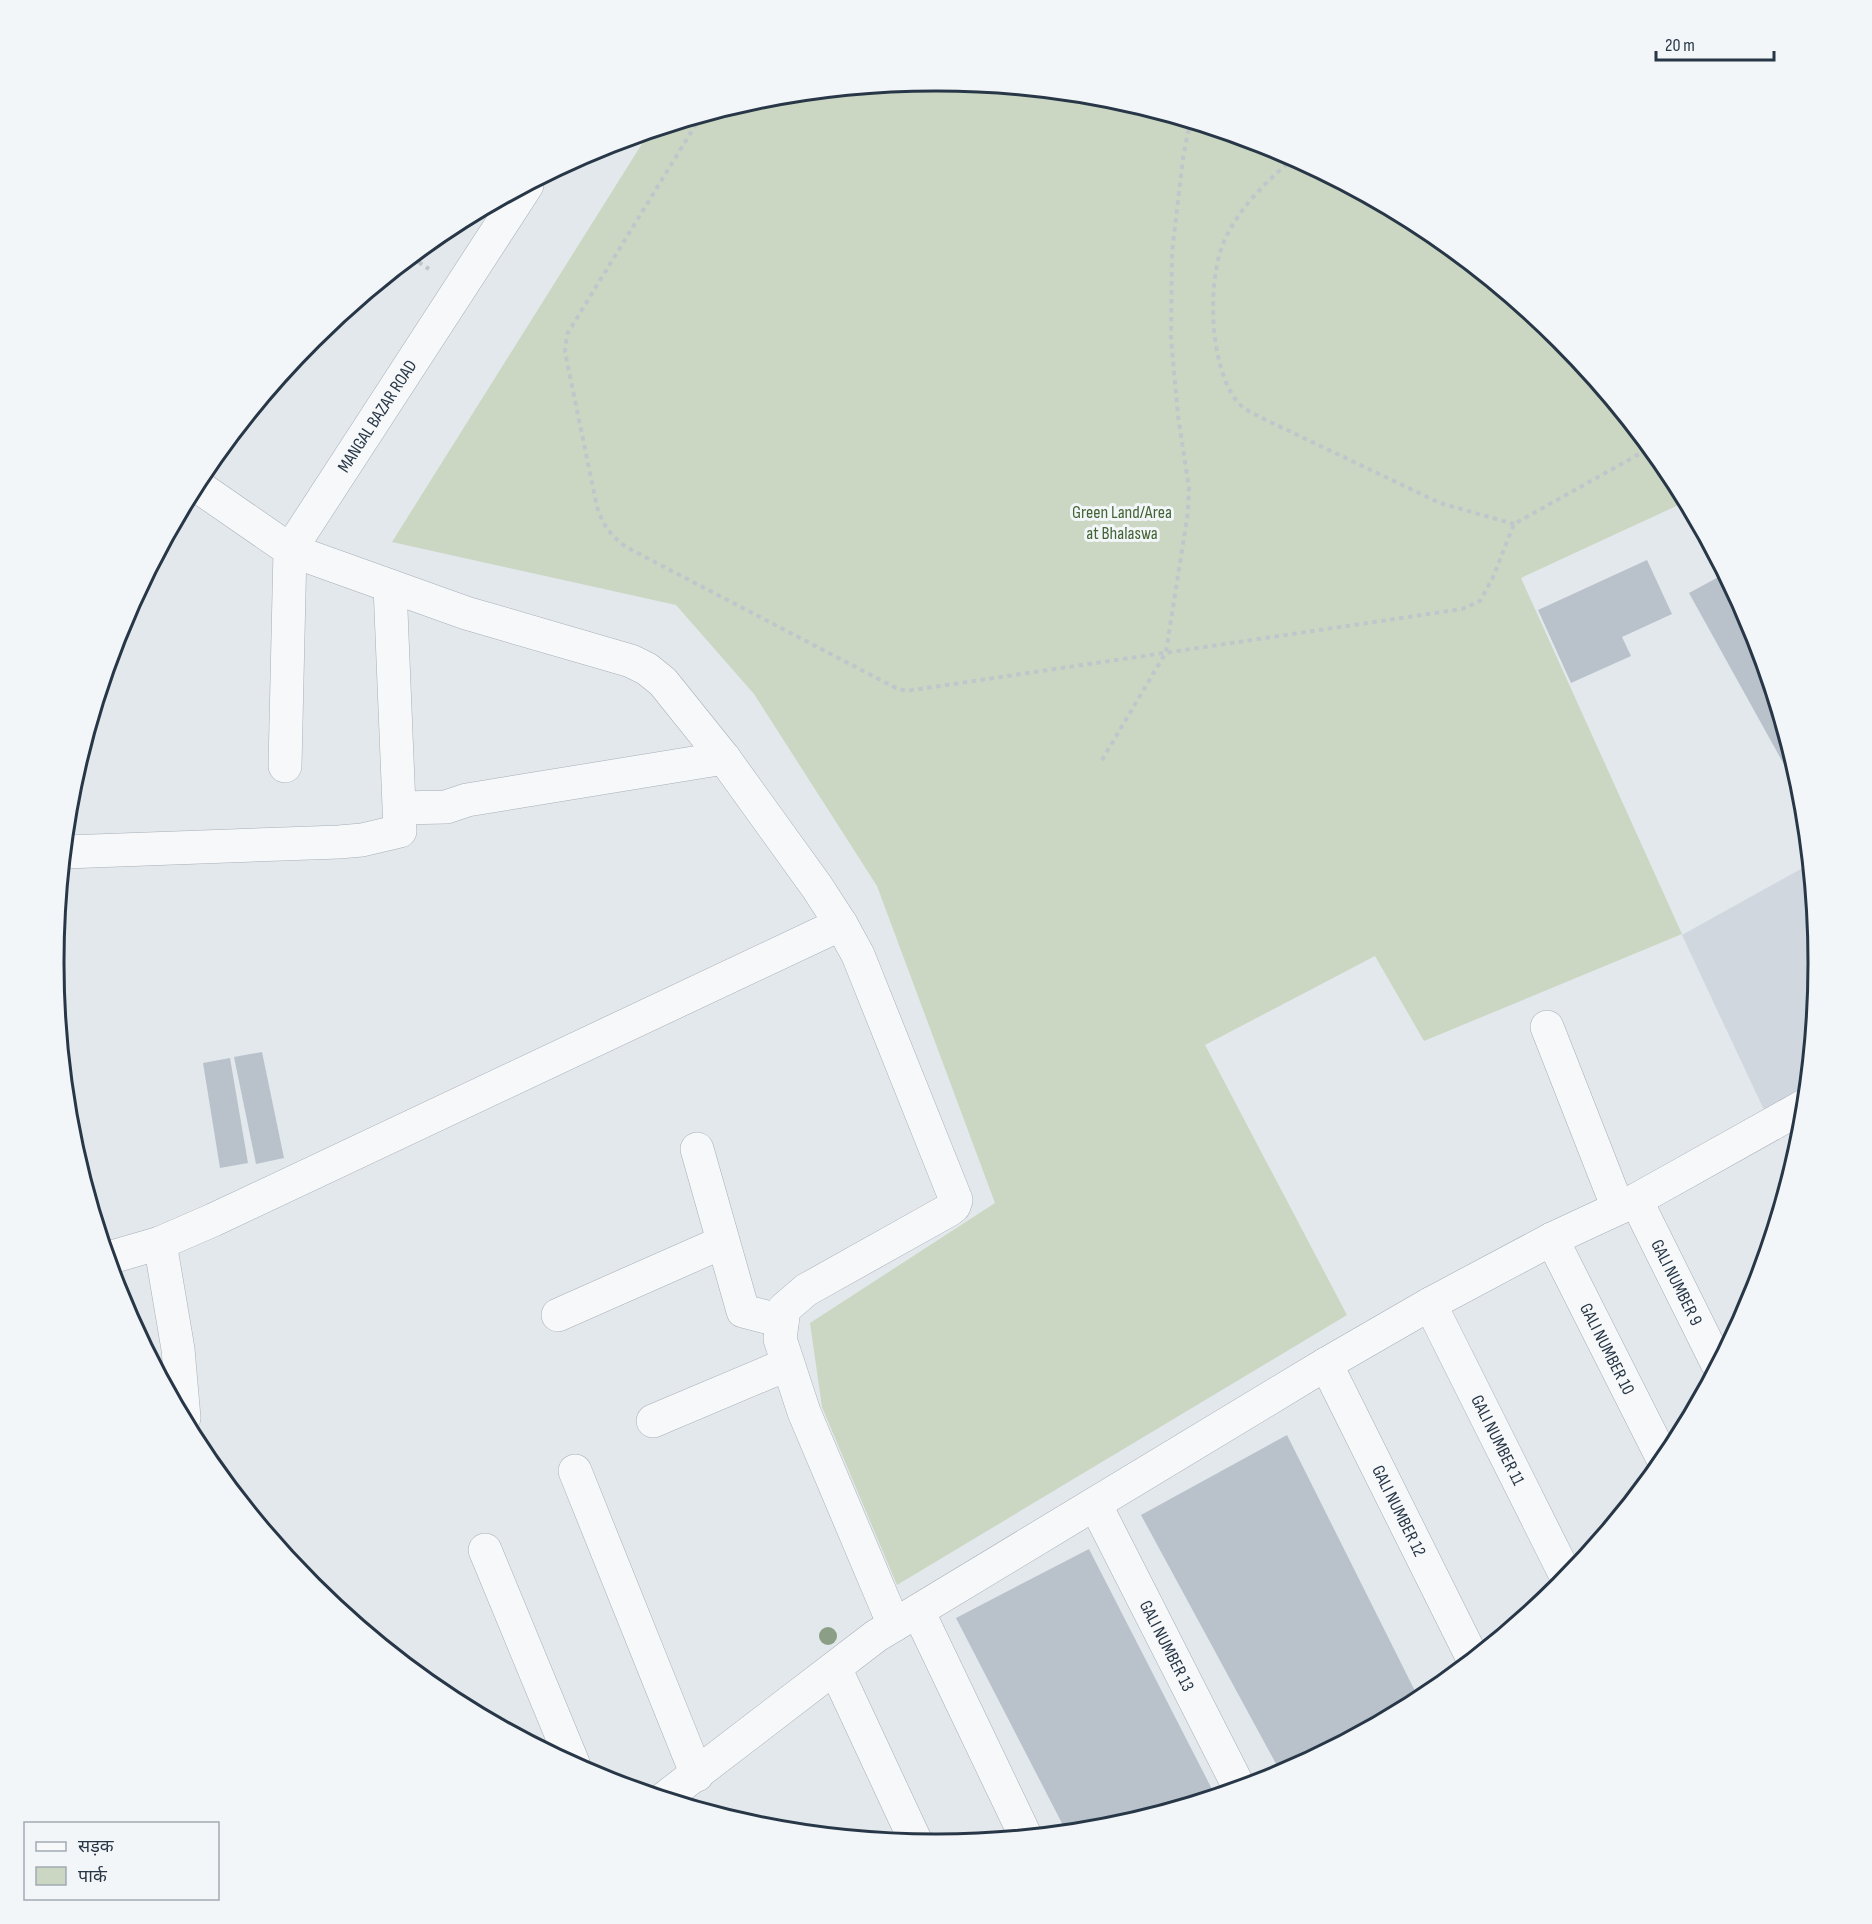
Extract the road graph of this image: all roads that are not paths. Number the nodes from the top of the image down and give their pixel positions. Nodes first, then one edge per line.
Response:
1 (519, 197) edge
2 (204, 489) edge
3 (290, 550) junction
4 (390, 586) junction
5 (724, 758) junction
6 (285, 766) dead end
7 (400, 808) junction
8 (72, 852) edge
9 (841, 924) junction
10 (1547, 1027) dead end
11 (1794, 1111) edge
12 (697, 1149) dead end
13 (1627, 1204) junction
14 (1552, 1239) junction
15 (723, 1242) junction
16 (160, 1243) junction
17 (116, 1256) edge
18 (1430, 1304) junction
19 (558, 1315) dead end
20 (782, 1321) junction
21 (1713, 1356) edge
22 (788, 1364) junction
23 (1326, 1364) junction
24 (182, 1400) edge
25 (653, 1421) dead end
26 (1658, 1450) edge
27 (575, 1471) dead end
28 (1095, 1504) junction
29 (485, 1550) dead end
30 (1562, 1568) edge
31 (906, 1618) junction
32 (1469, 1651) edge
33 (835, 1668) junction
34 (568, 1752) edge
35 (697, 1775) junction
36 (1235, 1780) edge
37 (673, 1792) edge
38 (1022, 1829) edge
39 (912, 1833) edge

1 - 3 street, MANGAL BAZAR ROAD
2 - 3 street
3 - 4 street
3 - 6 street
4 - 5 street
4 - 7 street
5 - 7 street
5 - 9 street
7 - 8 street
9 - 16 street
9 - 20 street
10 - 13 street, GALI NUMBER 9
11 - 13 street
12 - 15 street
13 - 14 street
13 - 21 street, GALI NUMBER 9
14 - 18 street
14 - 26 street, GALI NUMBER 10
15 - 19 street
15 - 20 street
16 - 17 street
16 - 24 street
18 - 23 street
18 - 30 street, GALI NUMBER 11
20 - 22 street
22 - 25 street
22 - 31 street
23 - 28 street
23 - 32 street, GALI NUMBER 12
27 - 35 street
28 - 31 street
28 - 36 street, GALI NUMBER 13
29 - 34 street
31 - 33 street
31 - 38 street
33 - 35 street
33 - 39 street
35 - 37 street

